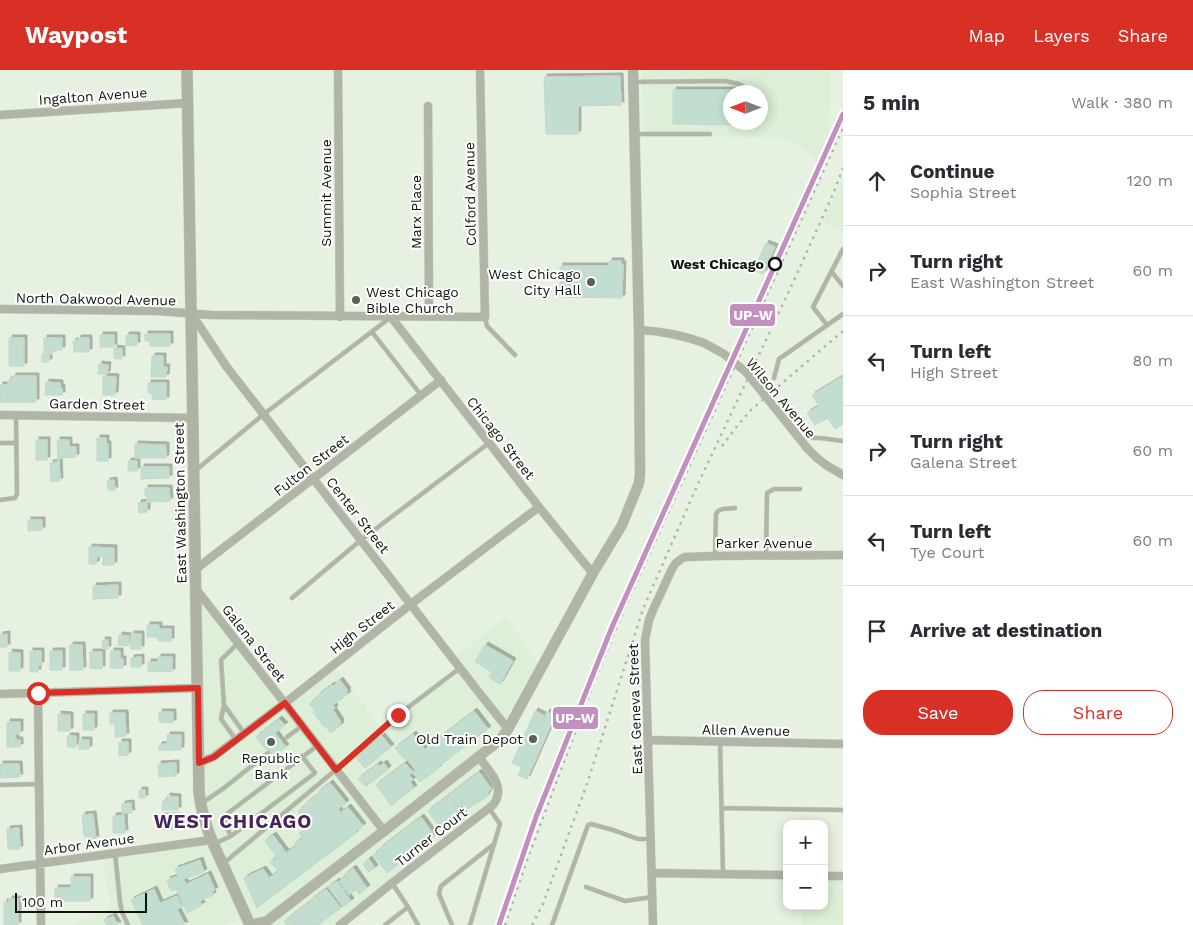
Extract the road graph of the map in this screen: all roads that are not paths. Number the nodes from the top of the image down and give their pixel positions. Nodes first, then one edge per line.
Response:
1 (187, 70) edge
2 (338, 70) edge
3 (480, 70) edge
4 (633, 70) edge
5 (633, 82) junction
6 (741, 85) edge
7 (188, 103) junction
8 (428, 106) dead end
9 (0, 115) edge
10 (634, 134) junction
11 (710, 134) dead end
12 (843, 249) edge
13 (832, 272) junction
14 (843, 286) edge
15 (0, 309) edge
16 (191, 313) junction
17 (843, 314) edge
18 (340, 317) junction
19 (391, 317) junction
20 (429, 317) junction
21 (485, 317) junction
22 (827, 326) junction
23 (639, 330) junction
24 (372, 332) junction
25 (515, 355) dead end
26 (774, 378) dead end
27 (441, 380) junction
28 (421, 395) junction
29 (792, 411) dead end
30 (264, 414) junction
31 (0, 415) edge
32 (16, 416) junction
33 (193, 418) junction
34 (843, 441) edge
35 (0, 443) edge
36 (16, 443) junction
37 (489, 443) junction
38 (194, 471) junction
39 (843, 475) edge
40 (314, 478) junction
41 (800, 489) dead end
42 (0, 500) edge
43 (539, 507) junction
44 (735, 508) dead end
45 (361, 540) junction
46 (843, 555) edge
47 (715, 556) junction
48 (766, 556) junction
49 (685, 557) joint
50 (196, 569) junction
51 (594, 573) junction
52 (196, 589) junction
53 (292, 598) dead end
54 (411, 604) junction
55 (238, 643) junction
56 (460, 668) junction
57 (198, 688) junction
58 (38, 693) junction
59 (0, 694) edge
60 (285, 703) junction
61 (224, 705) junction
62 (302, 726) junction
63 (508, 729) junction
64 (244, 733) junction
65 (287, 738) dead end
66 (236, 740) junction
67 (648, 740) junction
68 (720, 742) junction
69 (843, 744) edge
70 (317, 746) junction
71 (268, 753) dead end
72 (302, 756) junction
73 (478, 756) junction
74 (199, 763) junction
75 (336, 770) junction
76 (39, 784) junction
77 (0, 785) edge
78 (200, 804) junction
79 (489, 808) junction
80 (722, 808) junction
81 (843, 810) edge
82 (384, 832) junction
83 (231, 836) junction
84 (651, 839) junction
85 (212, 842) junction
86 (494, 844) junction
87 (115, 853) junction
88 (40, 863) junction
89 (222, 864) junction
90 (0, 869) edge
91 (652, 873) junction
92 (723, 874) junction
93 (783, 875) edge
94 (828, 876) edge
95 (843, 876) edge
96 (392, 883) junction
97 (586, 886) dead end
98 (652, 897) junction
99 (408, 907) junction
100 (41, 925) edge
101 (128, 925) edge
102 (250, 925) edge
103 (340, 925) edge
104 (386, 925) edge
105 (418, 925) edge
106 (452, 925) edge
107 (470, 925) edge
108 (552, 925) edge
109 (653, 925) edge

1 - 7 main road, East Washington Street
2 - 18 street, Summit Avenue
3 - 21 street, Colford Avenue
4 - 5 street
5 - 6 lane
5 - 10 street
7 - 9 street, Ingalton Avenue
7 - 16 main road, East Washington Street
8 - 20 street, Marx Place
10 - 11 lane
10 - 23 street
12 - 13 lane
13 - 14 lane
13 - 22 lane
15 - 16 street, North Oakwood Avenue
16 - 18 street, North Oakwood Avenue
16 - 30 street, Center Street
16 - 33 main road, East Washington Street
17 - 22 lane
18 - 19 street, North Oakwood Avenue
19 - 20 street, North Oakwood Avenue
19 - 24 lane
19 - 27 street, Chicago Street
20 - 21 street, North Oakwood Avenue
21 - 25 lane
22 - 26 lane
23 - 39 street, Wilson Avenue, bridge
23 - 51 street
24 - 28 lane
24 - 30 lane
27 - 28 street, Fulton Street
27 - 37 street, Chicago Street
28 - 40 street, Fulton Street
29 - 34 lane
30 - 38 lane
30 - 40 street, Center Street
31 - 32 street, Garden Street
32 - 33 street, Garden Street
32 - 36 lane
33 - 38 main road, East Washington Street
35 - 36 lane
36 - 42 lane
37 - 43 street, Chicago Street
37 - 45 lane
38 - 50 main road, East Washington Street
40 - 45 street, Center Street
40 - 50 street, Fulton Street
41 - 48 lane
43 - 51 street, Chicago Street
43 - 54 street, High Street
44 - 47 lane
45 - 53 lane
45 - 54 street, Center Street
46 - 48 street, Parker Avenue
47 - 48 street, Parker Avenue
47 - 49 street, Parker Avenue
49 - 67 street, East Geneva Street
50 - 52 main road, East Washington Street
51 - 63 street
52 - 55 street, Galena Street
52 - 57 main road, East Washington Street
54 - 56 street, Center Street
54 - 60 street, High Street
55 - 60 street, Galena Street
55 - 61 lane
56 - 63 street, Center Street
56 - 75 lane
57 - 58 street
57 - 74 main road, East Washington Street
58 - 59 street
58 - 76 street
60 - 62 street, Galena Street
60 - 64 street, High Street
61 - 64 lane
61 - 66 lane
62 - 65 lane
62 - 70 street, Galena Street
63 - 73 street
64 - 66 street, High Street
66 - 74 street, High Street
67 - 68 street, Allen Avenue
67 - 84 street, East Geneva Street
68 - 69 street, Allen Avenue
68 - 80 lane
70 - 72 lane
70 - 75 street, Galena Street
71 - 78 lane
72 - 83 lane
72 - 83 lane
73 - 79 street, Turner Court
73 - 82 street
74 - 78 main road, East Washington Street
75 - 82 street, Galena Street
75 - 89 lane
76 - 77 lane
76 - 88 street
78 - 85 main road, East Washington Street
79 - 86 lane
79 - 96 street, Turner Court
80 - 81 lane
80 - 92 lane
82 - 102 street
83 - 85 lane
84 - 91 street, East Geneva Street
84 - 108 lane
85 - 87 street, Arbor Avenue
85 - 89 main road, East Washington Street
86 - 106 lane
86 - 107 lane
87 - 88 street, Arbor Avenue
87 - 101 lane
88 - 90 street, Arbor Avenue
88 - 100 street
89 - 102 main road, East Washington Street
91 - 92 street
91 - 98 street, East Geneva Street
92 - 93 street
94 - 95 street
96 - 99 lane
96 - 103 street, Turner Court
97 - 98 lane
98 - 109 street, East Geneva Street
99 - 104 lane
99 - 105 lane

